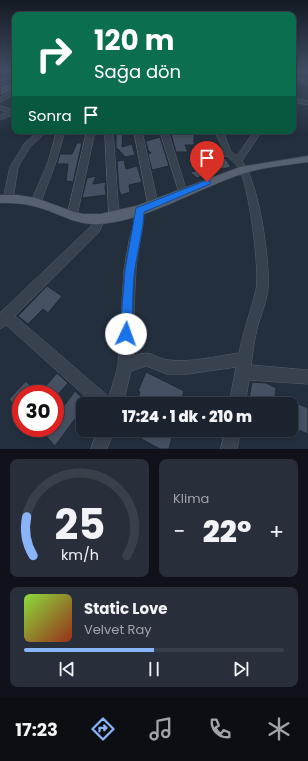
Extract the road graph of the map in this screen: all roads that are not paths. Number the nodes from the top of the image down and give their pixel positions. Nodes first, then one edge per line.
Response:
1 (12, 94) edge
2 (0, 100) edge
3 (296, 101) edge
4 (308, 103) edge
5 (0, 108) edge
6 (12, 111) edge
7 (12, 112) edge
8 (0, 118) edge
9 (40, 134) edge
10 (60, 134) edge
11 (90, 134) edge
12 (109, 134) edge
13 (139, 134) edge
14 (165, 134) edge
15 (220, 134) edge
16 (256, 134) edge
17 (228, 153) junction
18 (308, 159) edge
19 (194, 161) dead end
20 (241, 165) junction
21 (183, 192) junction
22 (4, 199) edge
23 (36, 202) junction
24 (153, 204) junction
25 (139, 210) junction
26 (72, 216) junction
27 (114, 217) junction
28 (100, 219) junction
29 (3, 320) edge
30 (125, 366) junction
31 (243, 366) junction
32 (308, 377) edge
33 (97, 397) edge
34 (117, 397) edge
35 (238, 397) edge
36 (103, 437) edge
37 (232, 437) edge
38 (99, 449) edge
39 (229, 449) edge

1 - 2 street
3 - 4 street
5 - 6 street
7 - 8 street
9 - 22 street
10 - 23 street
11 - 26 street
12 - 27 street
13 - 24 street
14 - 21 street
15 - 17 street
16 - 20 street
17 - 19 street
17 - 20 street
18 - 20 main road
20 - 21 main road
20 - 31 street
21 - 24 main road
22 - 23 main road
23 - 26 main road
24 - 25 main road
25 - 27 main road
25 - 30 street
26 - 28 main road
27 - 28 main road
28 - 29 street
29 - 33 street
30 - 31 street
30 - 34 street
31 - 32 street
31 - 35 street
36 - 38 street
37 - 39 street

